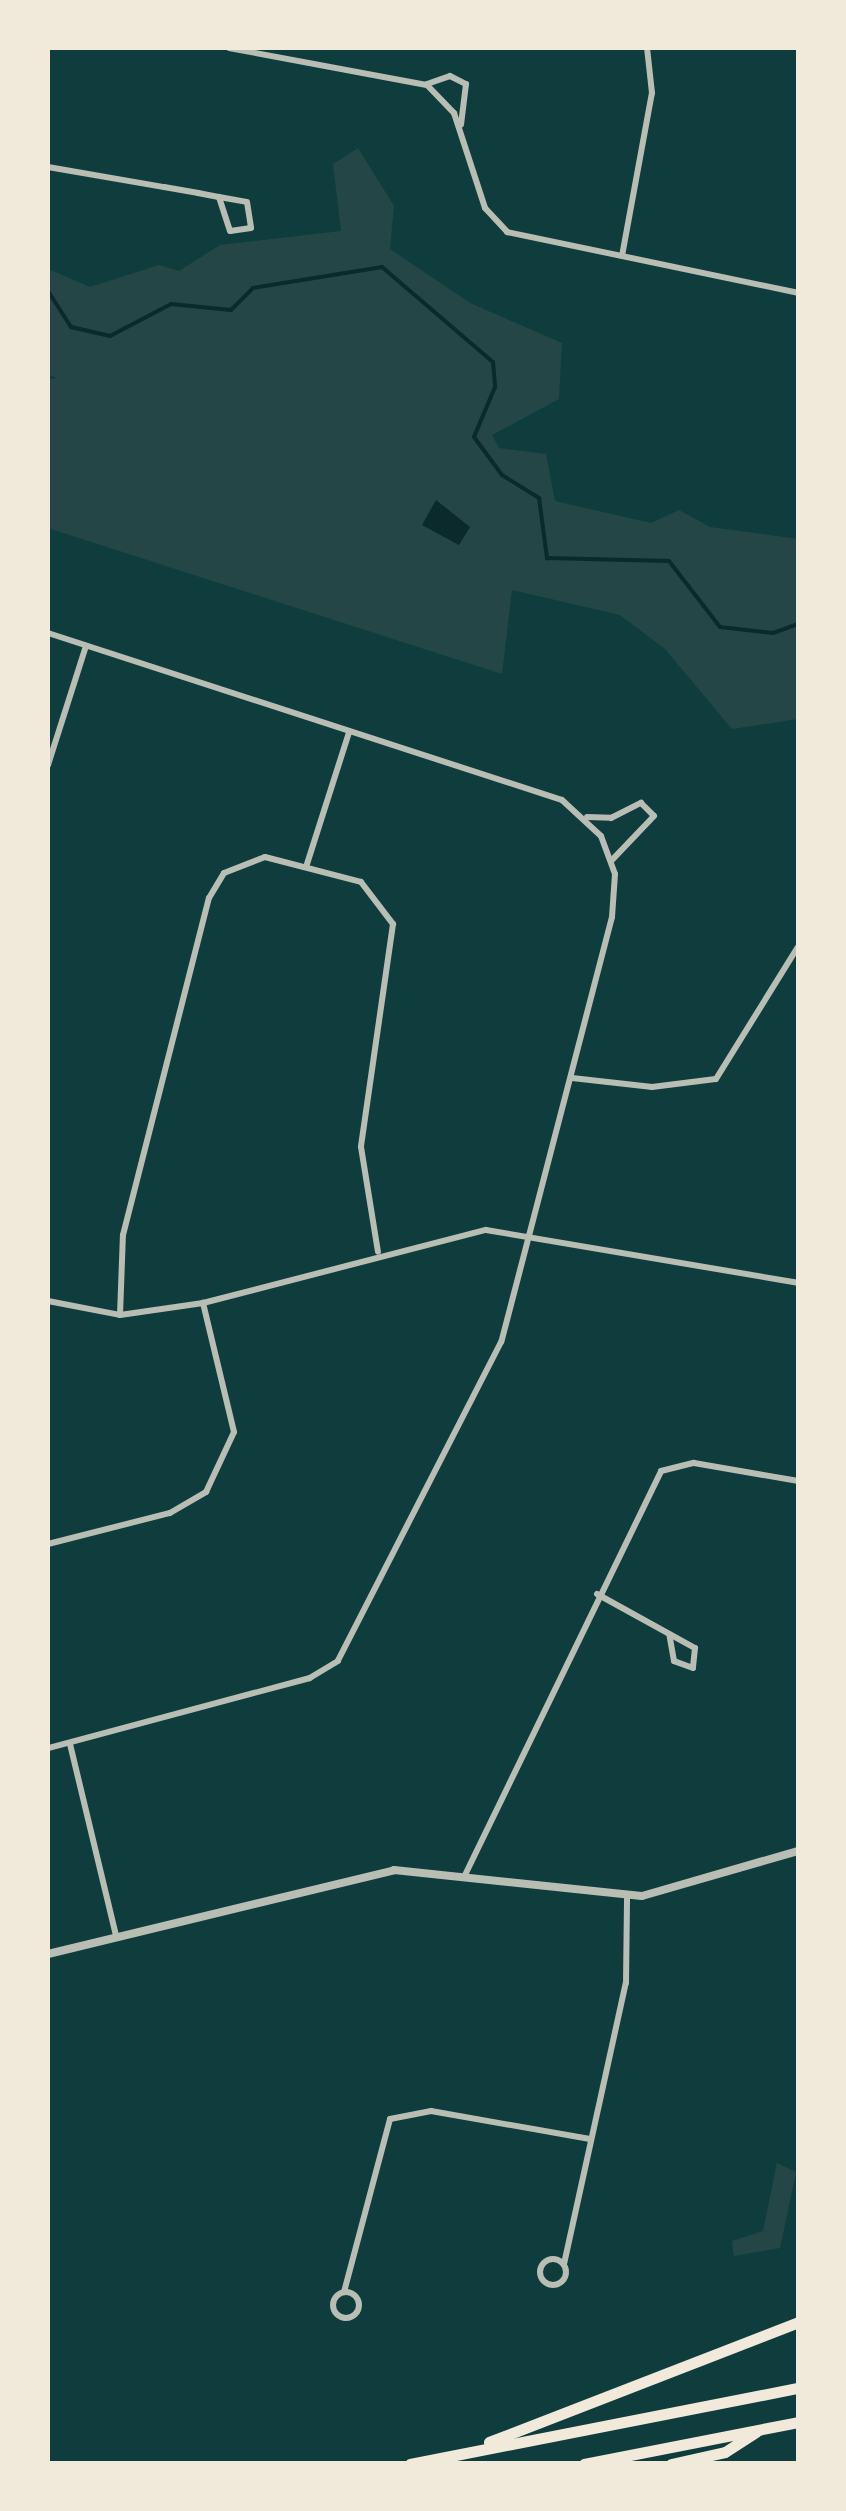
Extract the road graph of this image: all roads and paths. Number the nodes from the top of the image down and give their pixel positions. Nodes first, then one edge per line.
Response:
1 (229, 48) edge
2 (647, 48) edge
3 (426, 85) junction
4 (460, 125) junction
5 (48, 167) edge
6 (219, 197) junction
7 (622, 256) junction
8 (798, 293) edge
9 (48, 633) edge
10 (86, 646) junction
11 (350, 731) junction
12 (48, 765) edge
13 (585, 816) junction
14 (610, 862) junction
15 (307, 864) junction
16 (798, 947) edge
17 (572, 1078) junction
18 (530, 1236) junction
19 (378, 1252) junction
20 (798, 1283) edge
21 (48, 1301) edge
22 (203, 1303) junction
23 (120, 1315) junction
24 (798, 1481) edge
25 (48, 1544) edge
26 (598, 1594) junction
27 (670, 1634) junction
28 (70, 1744) junction
29 (48, 1748) edge
30 (798, 1851) edge
31 (465, 1875) junction
32 (627, 1896) junction
33 (116, 1936) junction
34 (48, 1954) edge
35 (589, 2140) junction
36 (564, 2264) junction
37 (344, 2292) junction
38 (798, 2322) edge
39 (798, 2388) edge
40 (798, 2422) edge
41 (764, 2428) junction
42 (462, 2453) junction
43 (410, 2464) edge
44 (584, 2464) edge
45 (671, 2464) edge

1 - 3 street
2 - 7 street
3 - 4 street
3 - 4 street
4 - 7 street
5 - 6 street
6 - 6 street
7 - 8 street
9 - 10 street
10 - 11 street
10 - 12 street
11 - 13 street
11 - 15 street
13 - 14 street
13 - 14 street
14 - 17 street
15 - 19 street
15 - 23 street
16 - 17 street
17 - 18 street
18 - 19 street
18 - 20 street
18 - 28 street
19 - 22 street
21 - 23 street
22 - 23 street
22 - 25 street
24 - 26 street
26 - 27 street
26 - 31 street
27 - 27 street
28 - 29 street
28 - 33 street
30 - 32 street
31 - 32 street
31 - 33 street
32 - 35 street
33 - 34 street
35 - 36 street
35 - 37 street
36 - 36 street
37 - 37 street
38 - 42 highway
39 - 42 highway
40 - 41 highway
41 - 44 highway
41 - 45 highway
42 - 43 highway

